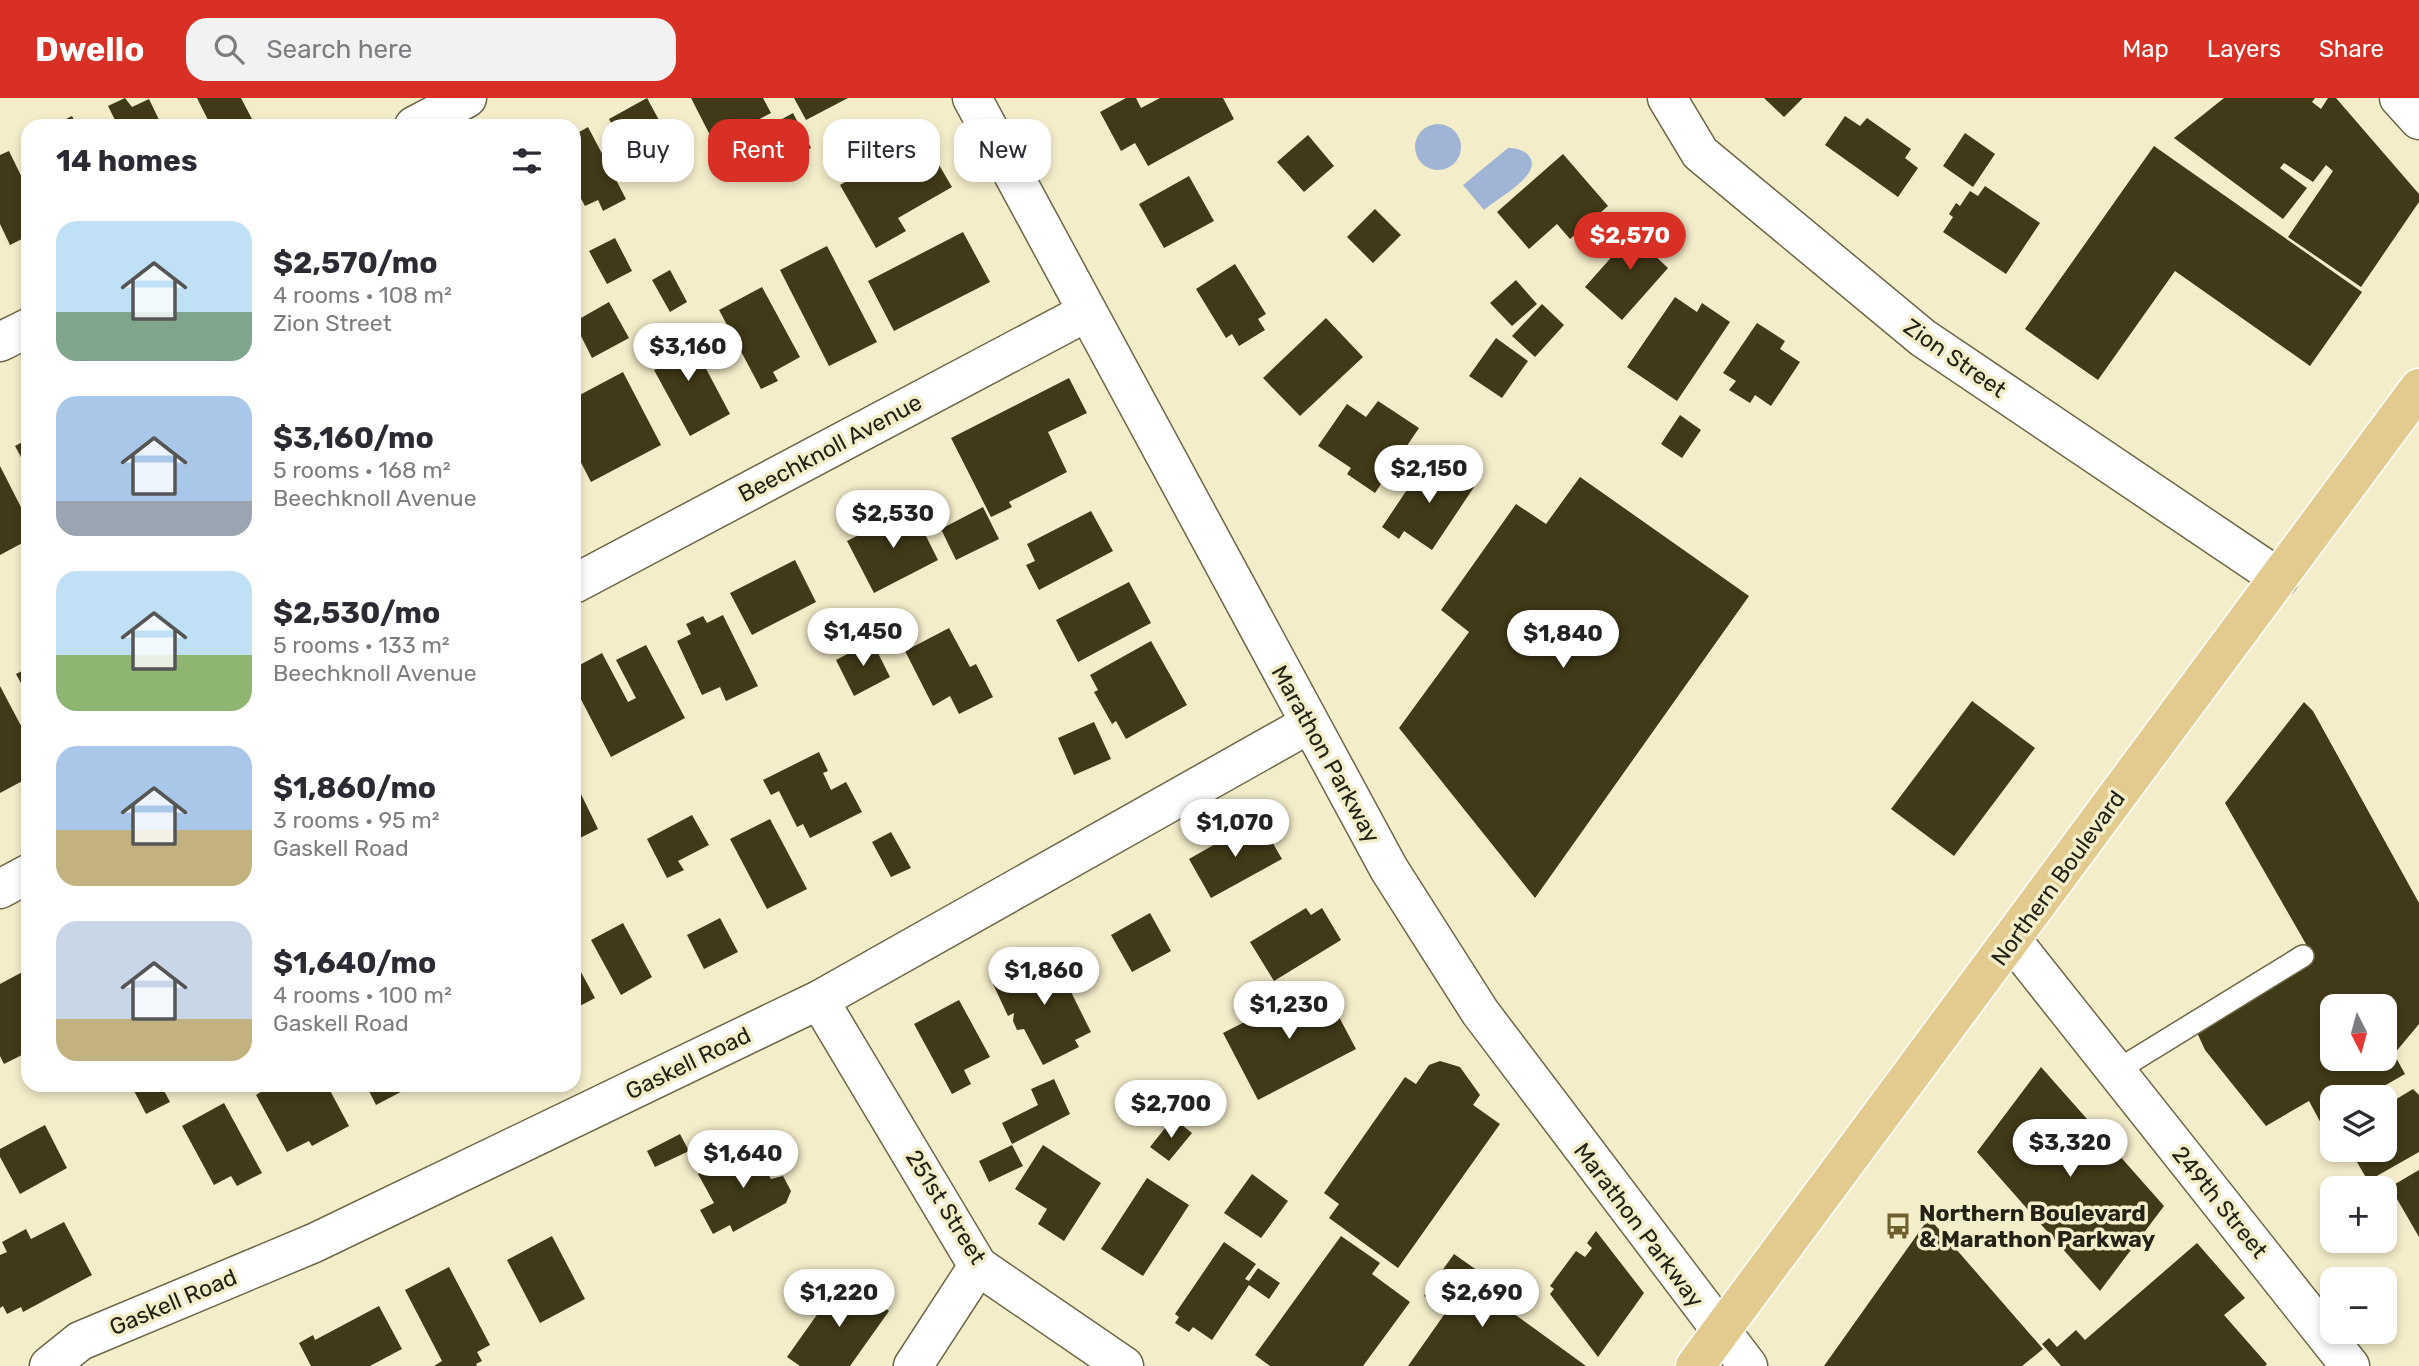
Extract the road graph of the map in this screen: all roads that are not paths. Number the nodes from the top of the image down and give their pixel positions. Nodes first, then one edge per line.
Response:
1 (467, 98) edge
2 (972, 98) edge
3 (1667, 98) edge
4 (2399, 98) edge
5 (427, 119) edge
6 (2419, 120) edge
7 (1087, 312) junction
8 (21, 332) edge
9 (0, 342) edge
10 (2419, 388) edge
11 (2279, 578) junction
12 (581, 580) edge
13 (1309, 724) junction
14 (21, 878) edge
15 (0, 889) edge
16 (2012, 940) junction
17 (2304, 956) dead end
18 (819, 1000) junction
19 (2116, 1071) junction
20 (978, 1266) junction
21 (1719, 1331) junction
22 (49, 1366) edge
23 (913, 1366) edge
24 (1124, 1366) edge
25 (1695, 1366) edge
26 (1748, 1366) edge
27 (2350, 1366) edge

1 - 5 street
2 - 7 street, Marathon Parkway
3 - 11 street, Zion Street
4 - 6 street
7 - 12 street, Beechknoll Avenue
7 - 13 street, Marathon Parkway
8 - 9 street
10 - 11 main road, Northern Boulevard
11 - 16 main road, Northern Boulevard
13 - 18 street, Gaskell Road
13 - 21 street, Marathon Parkway
14 - 15 street
16 - 19 street, 249th Street
16 - 21 main road, Northern Boulevard
17 - 19 lane
18 - 20 street, 251st Street
18 - 22 street, Gaskell Road
19 - 27 street, 249th Street
20 - 23 street
20 - 24 street, 251st Street
21 - 25 main road, Northern Boulevard
21 - 26 street, Marathon Parkway

